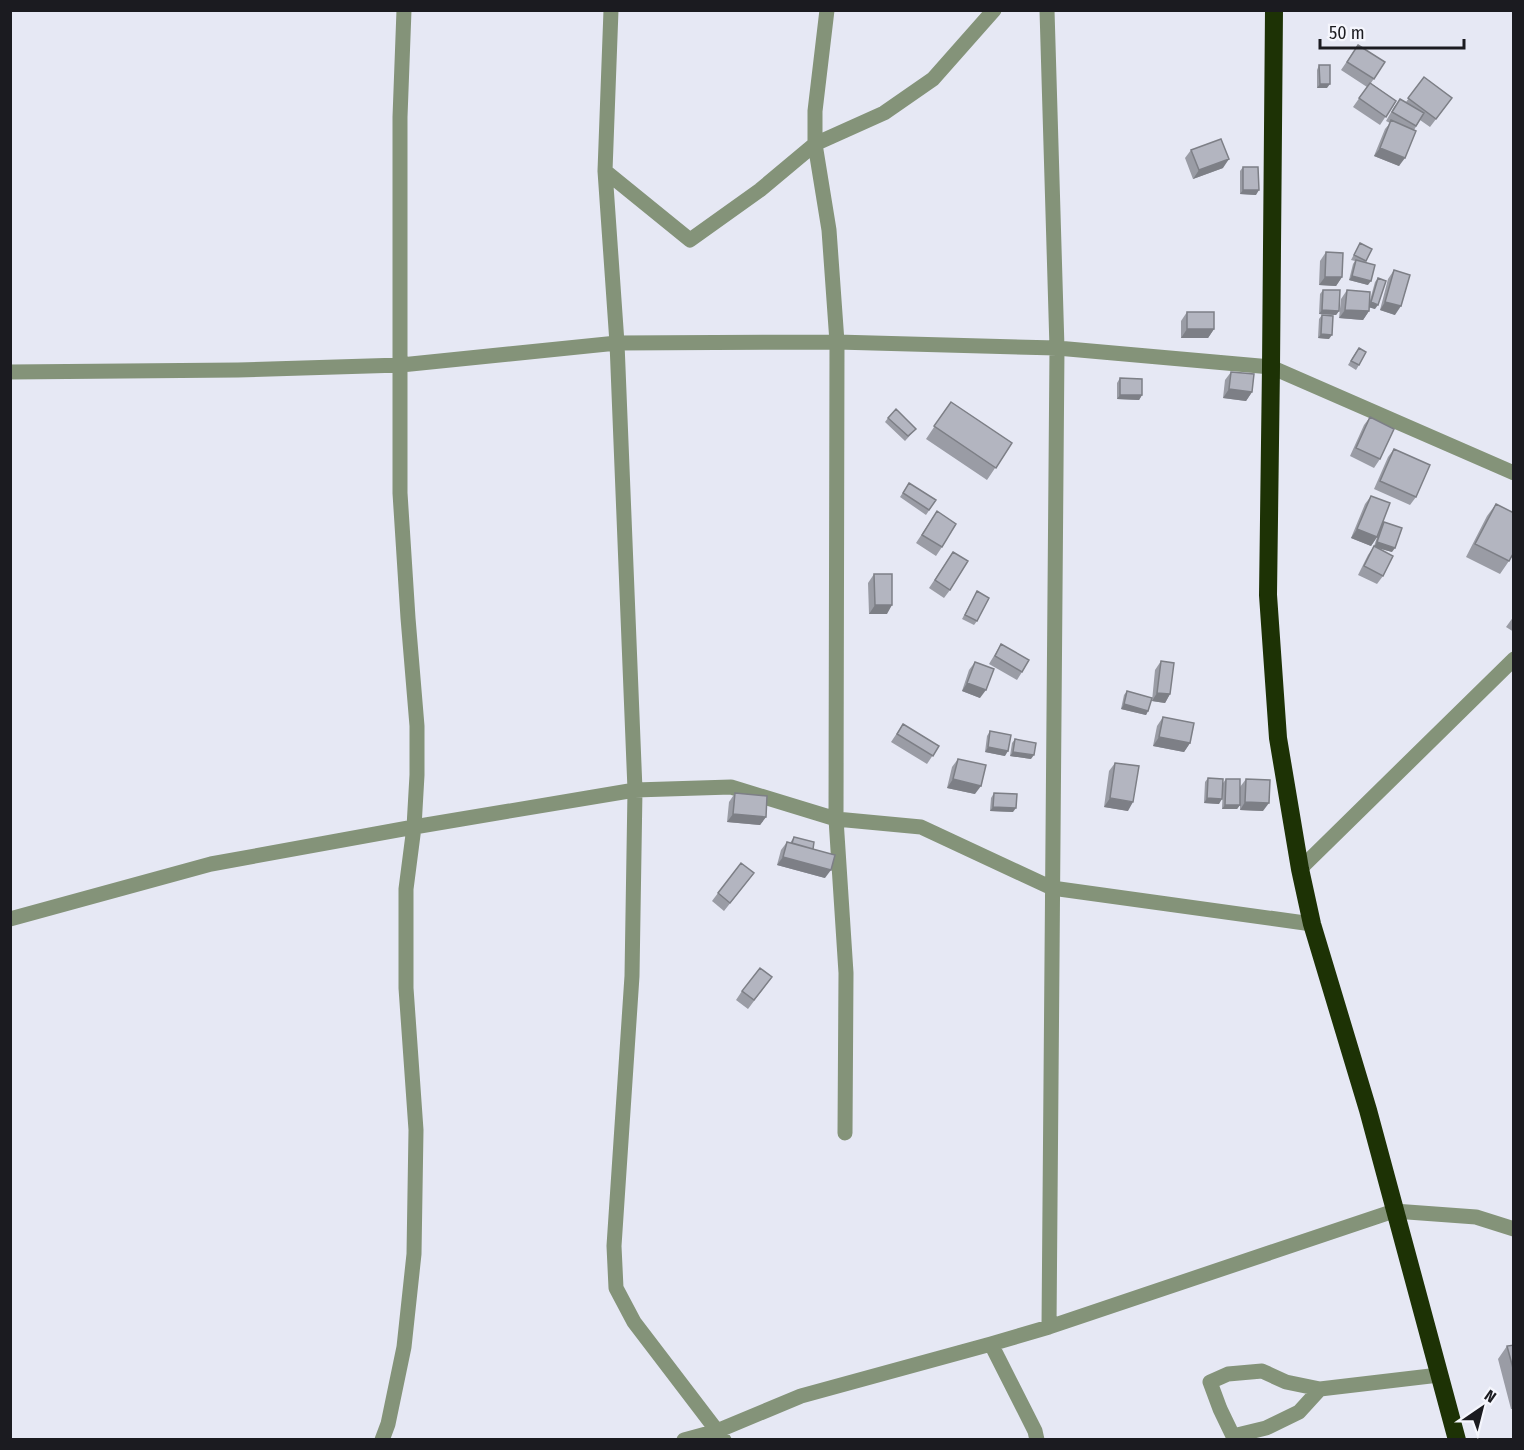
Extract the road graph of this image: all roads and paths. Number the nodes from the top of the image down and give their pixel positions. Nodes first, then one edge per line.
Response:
1 (404, 10) edge
2 (611, 10) edge
3 (827, 10) edge
4 (994, 10) edge
5 (1047, 10) edge
6 (1274, 10) edge
7 (815, 144) junction
8 (605, 171) junction
9 (837, 342) junction
10 (617, 343) junction
11 (1057, 348) junction
12 (401, 365) junction
13 (1271, 367) junction
14 (10, 372) edge
15 (1514, 473) edge
16 (1514, 659) edge
17 (635, 790) junction
18 (836, 819) junction
19 (414, 827) junction
20 (1300, 869) junction
21 (1052, 888) junction
22 (10, 919) edge
23 (1312, 924) junction
24 (845, 1133) dead end
25 (1394, 1211) junction
26 (1514, 1229) edge
27 (1048, 1327) junction
28 (992, 1344) junction
29 (1439, 1375) junction
30 (1320, 1389) junction
31 (720, 1435) edge
32 (382, 1440) edge
33 (684, 1440) edge
34 (1037, 1440) edge
35 (1457, 1440) edge

1 - 12 street
2 - 8 street
3 - 7 street
4 - 7 street
5 - 11 street
6 - 13 highway
7 - 8 street
7 - 9 street
8 - 10 street
9 - 10 street
9 - 11 street
9 - 18 street
10 - 12 street
10 - 17 street
11 - 13 street
11 - 21 street
12 - 14 street
12 - 19 street
13 - 15 street
13 - 20 highway
16 - 20 street
17 - 18 street
17 - 19 street
17 - 31 street
18 - 21 street
18 - 24 street
19 - 22 street
19 - 32 street
20 - 23 highway
21 - 23 street
21 - 27 street
23 - 25 highway
25 - 26 street
25 - 27 street
25 - 29 highway
27 - 28 street
28 - 31 street
28 - 34 street
29 - 30 street
29 - 35 highway
30 - 30 street
31 - 33 street

